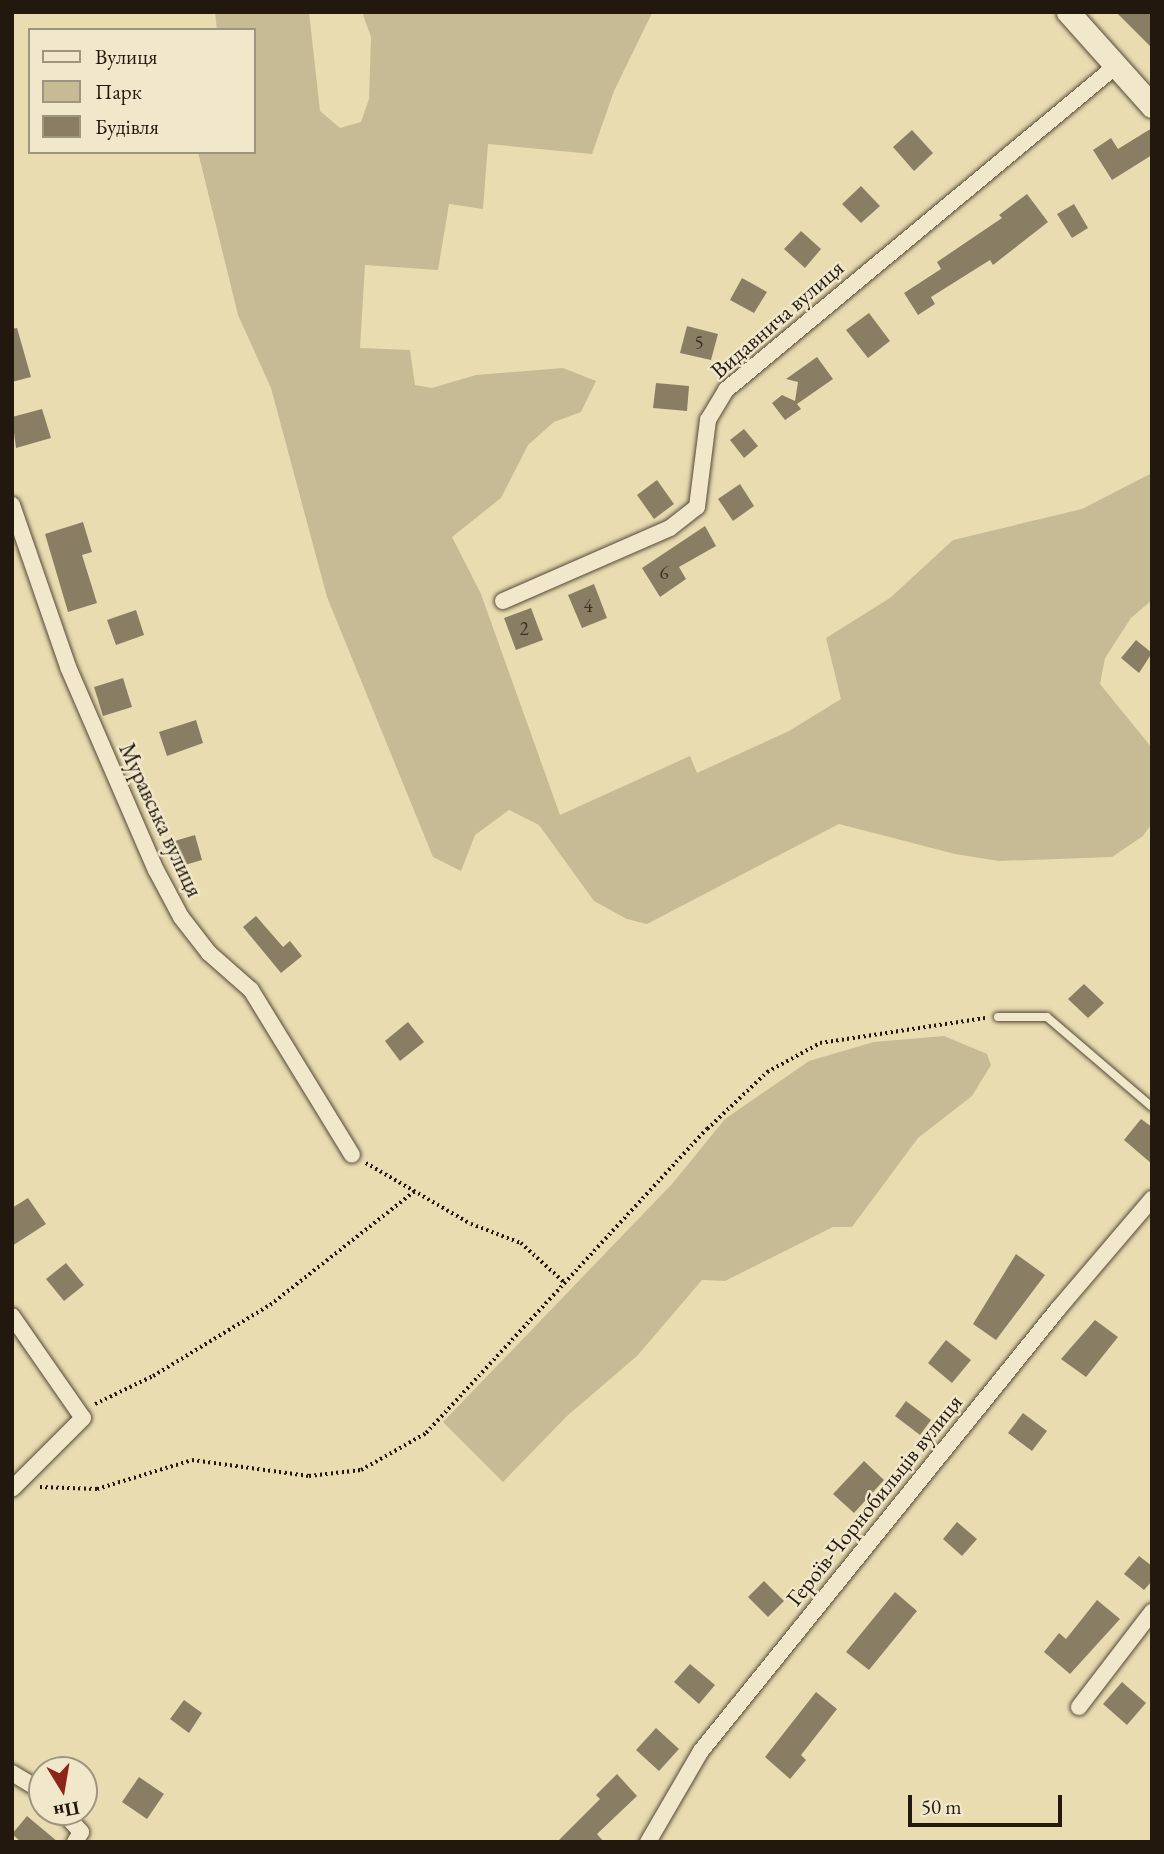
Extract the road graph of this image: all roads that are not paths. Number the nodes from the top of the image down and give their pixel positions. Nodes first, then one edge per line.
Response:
1 (1068, 12) edge
2 (1117, 65) junction
3 (1152, 106) edge
4 (12, 505) edge
5 (503, 601) dead end
6 (998, 1017) road end
7 (1152, 1107) edge
8 (352, 1155) road end
9 (1152, 1199) edge
10 (12, 1316) edge
11 (14, 1488) edge
12 (1152, 1612) edge
13 (1079, 1707) dead end
14 (12, 1773) edge
15 (28, 1783) edge
16 (649, 1842) edge

1 - 2 street
2 - 3 street
2 - 5 street, Видавнича вулиця
4 - 8 street, Муравська вулиця
6 - 7 lane
9 - 16 street, Героїв-Чорнобильців вулиця
10 - 11 street
12 - 13 street
14 - 15 street

